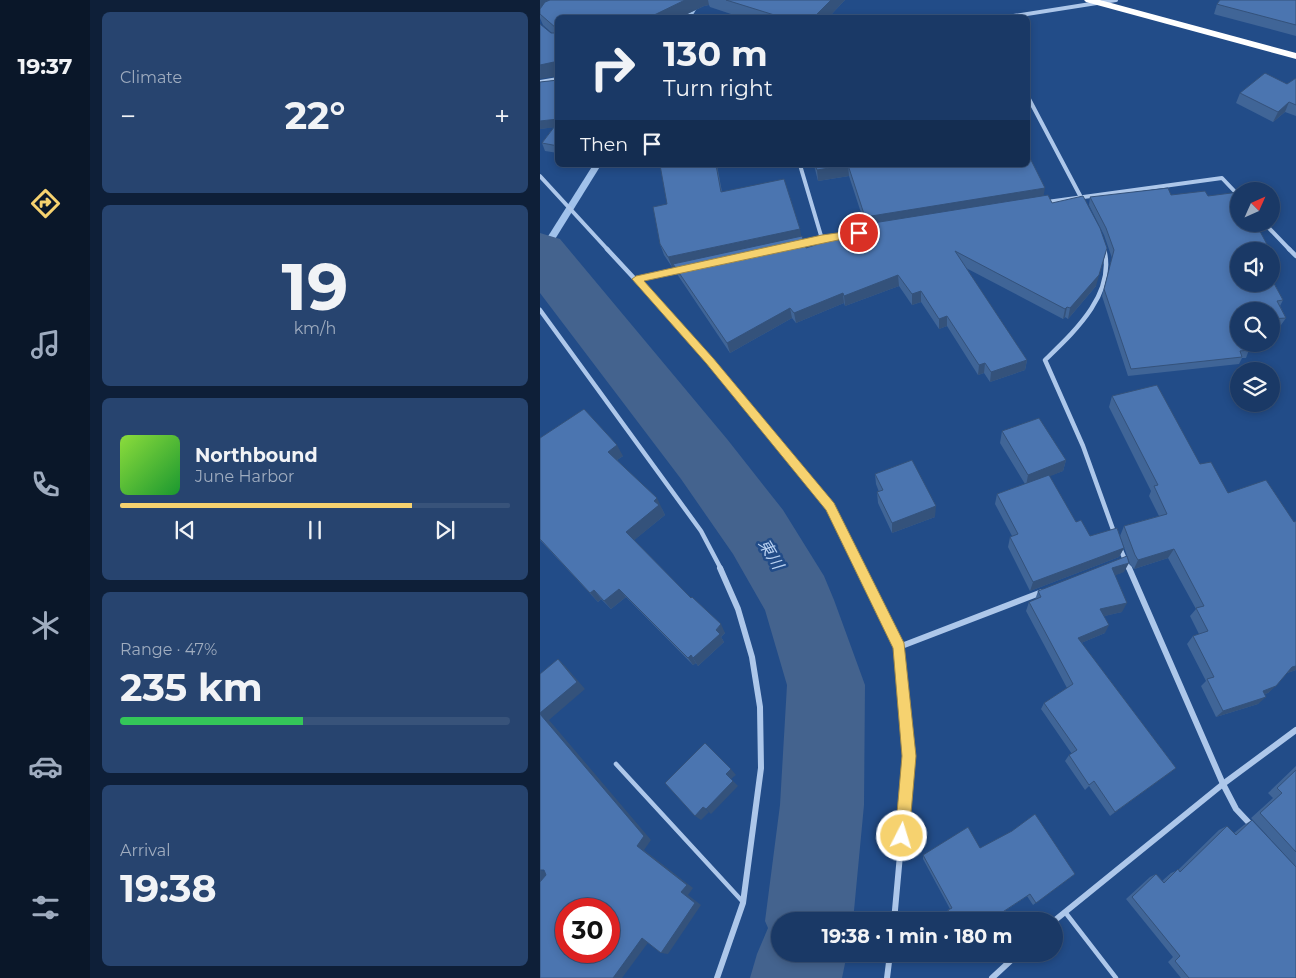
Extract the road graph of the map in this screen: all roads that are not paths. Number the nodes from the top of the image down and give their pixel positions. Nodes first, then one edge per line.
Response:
1 (1116, 0) edge
2 (1094, 1) edge
3 (1017, 15) edge
4 (1296, 56) edge
5 (555, 80) edge
6 (540, 82) edge
7 (1030, 107) edge
8 (801, 167) edge
9 (540, 176) edge
10 (1230, 186) edge
11 (1081, 197) junction
12 (1043, 203) edge
13 (1085, 205) edge
14 (860, 232) edge
15 (1273, 232) edge
16 (1101, 237) edge
17 (822, 239) junction
18 (793, 245) edge
19 (1296, 256) edge
20 (685, 268) edge
21 (636, 279) junction
22 (540, 310) edge
23 (1124, 560) junction
24 (1115, 563) edge
25 (1052, 588) edge
26 (900, 647) junction
27 (1296, 730) edge
28 (616, 764) dead end
29 (1223, 784) junction
30 (1256, 831) edge
31 (743, 903) junction
32 (895, 912) edge
33 (1065, 912) joint
34 (889, 962) edge
35 (1009, 962) edge
36 (717, 978) edge
37 (887, 978) edge
38 (992, 978) edge
39 (1116, 978) edge

1 - 2 street
2 - 3 street
2 - 4 highway
5 - 6 street
7 - 11 street
8 - 17 street
9 - 21 street
10 - 11 street
11 - 12 street
11 - 13 street
14 - 17 street
15 - 19 street
16 - 23 street
17 - 18 street
20 - 21 street
21 - 26 street
22 - 31 street
23 - 24 street
23 - 29 street
25 - 26 street
26 - 32 street
27 - 29 street
28 - 31 lane
29 - 30 street
29 - 33 street
31 - 36 street
33 - 39 lane
34 - 37 street
35 - 38 street

